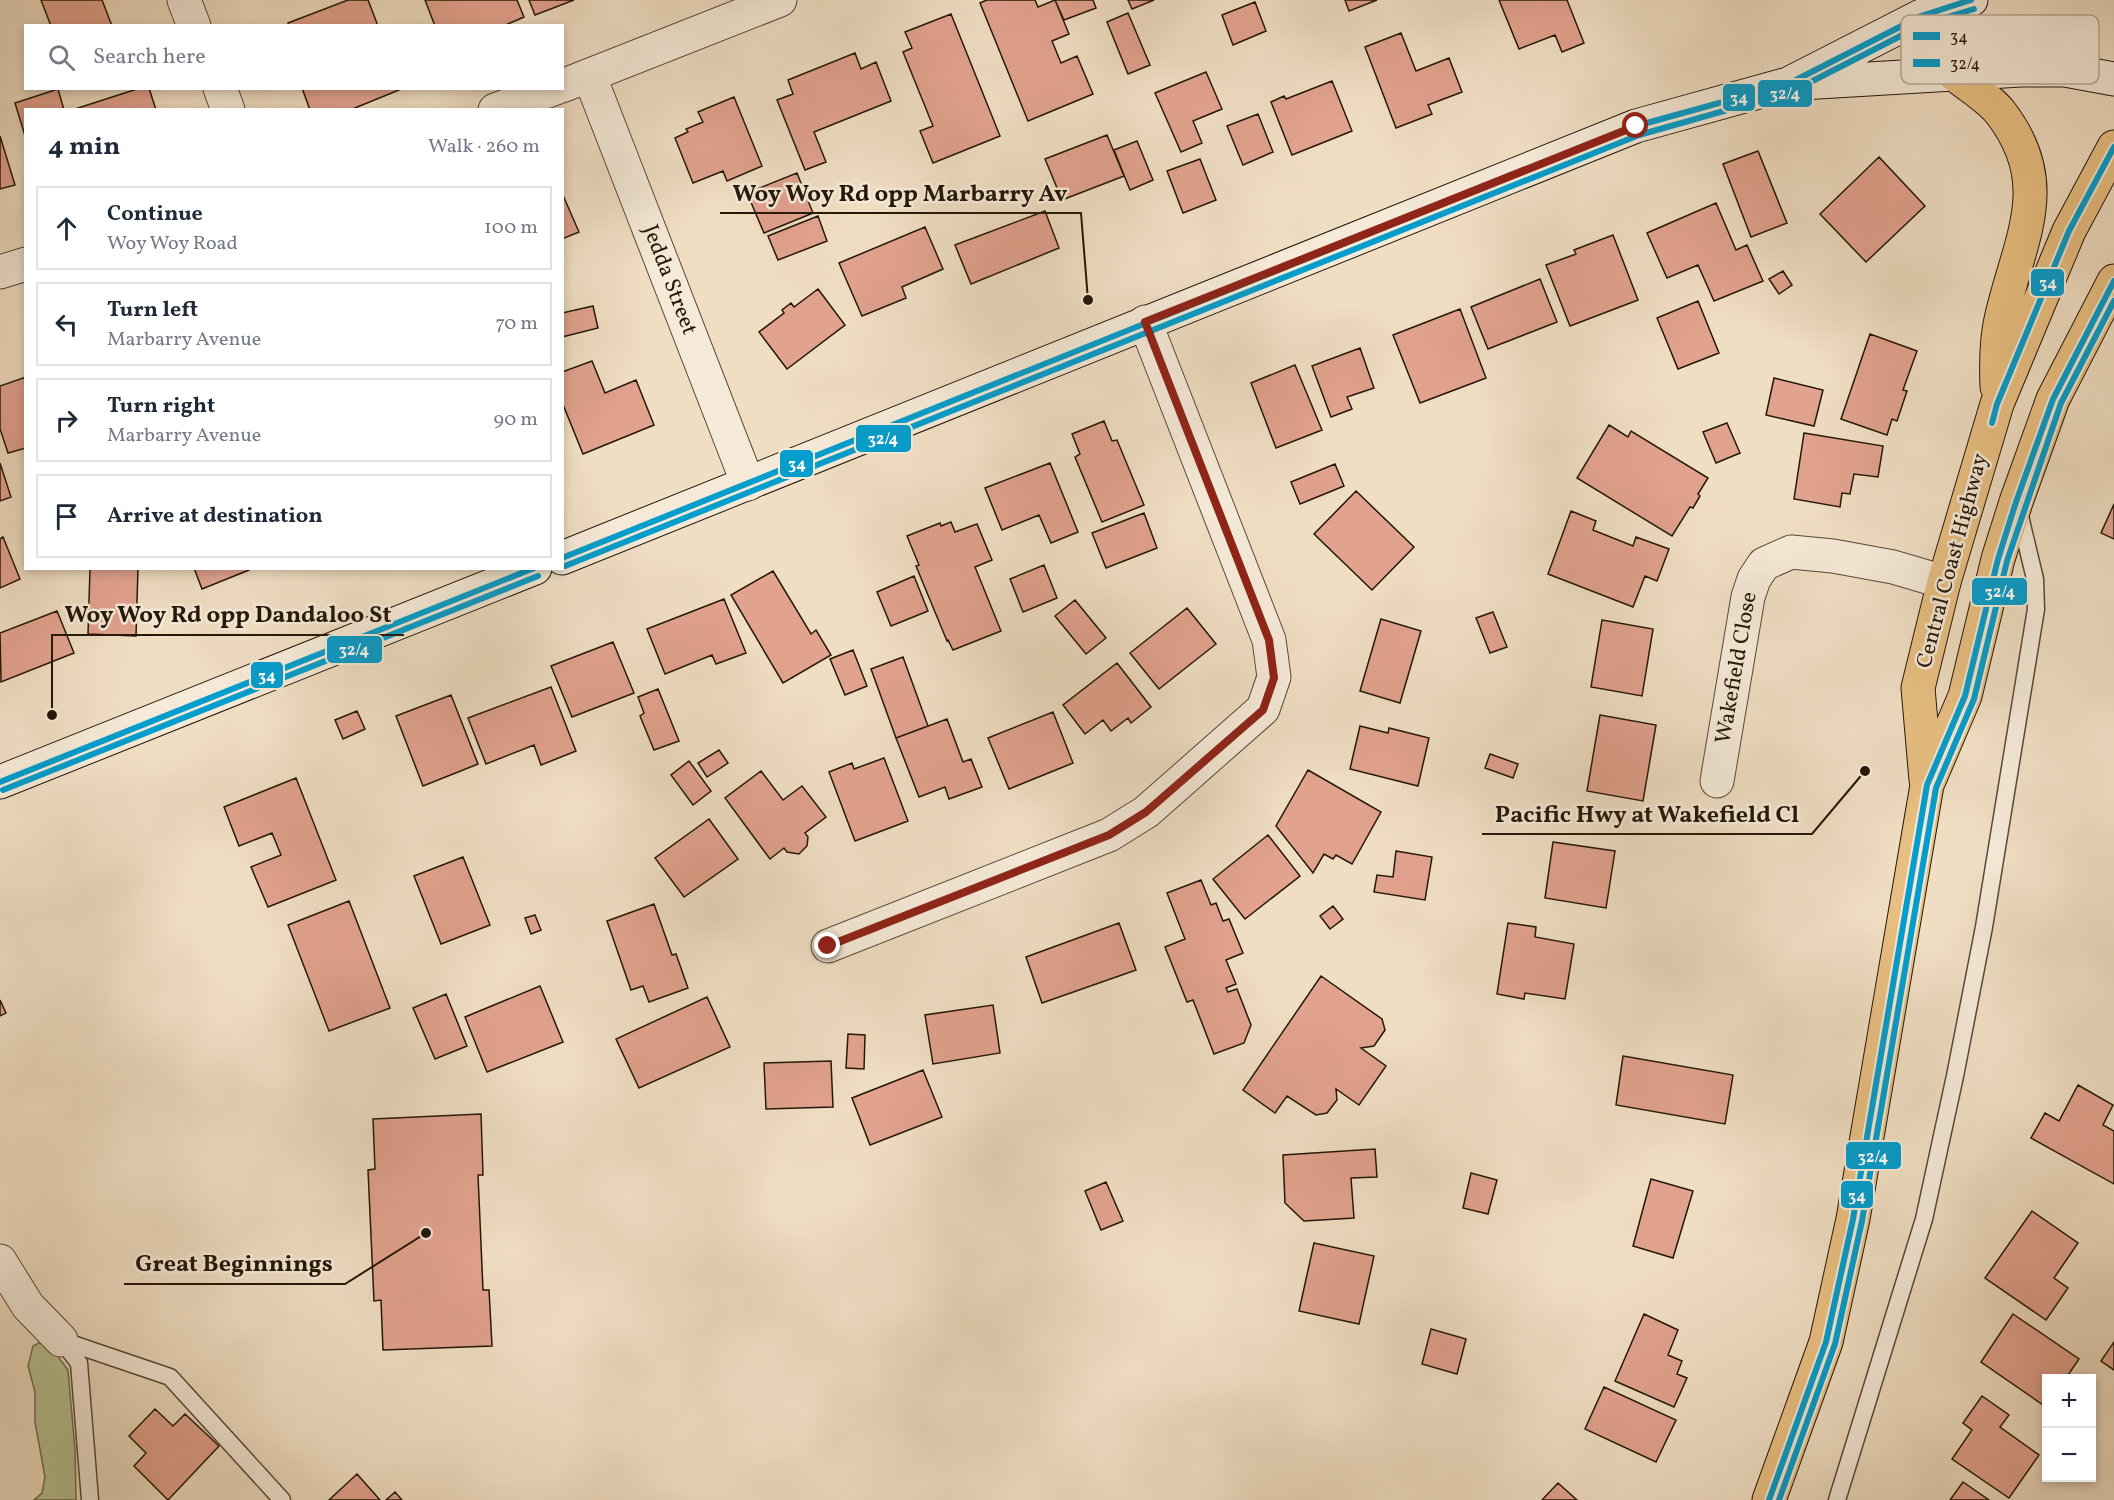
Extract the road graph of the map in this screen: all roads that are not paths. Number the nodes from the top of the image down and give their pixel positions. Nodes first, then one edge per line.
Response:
1 (184, 0) edge
2 (780, 0) edge
3 (1971, 0) edge
4 (1924, 15) edge
5 (193, 24) edge
6 (1901, 26) edge
7 (2099, 76) edge
8 (1901, 77) edge
9 (2114, 80) edge
10 (576, 81) edge
11 (1788, 84) junction
12 (1966, 84) edge
13 (220, 90) edge
14 (550, 90) edge
15 (227, 108) edge
16 (501, 108) edge
17 (2114, 147) edge
18 (24, 265) edge
19 (0, 272) edge
20 (2114, 281) edge
21 (1145, 322) junction
22 (1997, 404) junction
23 (748, 484) junction
24 (2016, 502) junction
25 (564, 557) edge
26 (530, 570) edge
27 (1944, 582) junction
28 (0, 782) edge
29 (1717, 782) dead end
30 (1927, 785) junction
31 (828, 946) dead end
32 (0, 1261) edge
33 (61, 1340) junction
34 (90, 1500) edge
35 (282, 1500) edge
36 (1769, 1500) edge
37 (1837, 1500) edge

1 - 5 main road
2 - 10 main road
3 - 4 main road
6 - 11 main road
7 - 9 main road
8 - 11 main road
10 - 23 main road, Jedda Street
11 - 21 main road
12 - 22 highway
13 - 15 main road
14 - 16 main road
17 - 22 highway, Central Coast Highway
18 - 19 main road
20 - 24 highway, Central Coast Highway
21 - 23 main road
21 - 31 main road
22 - 27 highway, Central Coast Highway
23 - 25 main road
24 - 30 highway, Central Coast Highway
24 - 37 lane
26 - 28 main road
27 - 29 main road, Wakefield Close
27 - 30 highway, Central Coast Highway
30 - 36 highway, Central Coast Highway
32 - 33 main road
33 - 34 lane
33 - 35 lane

